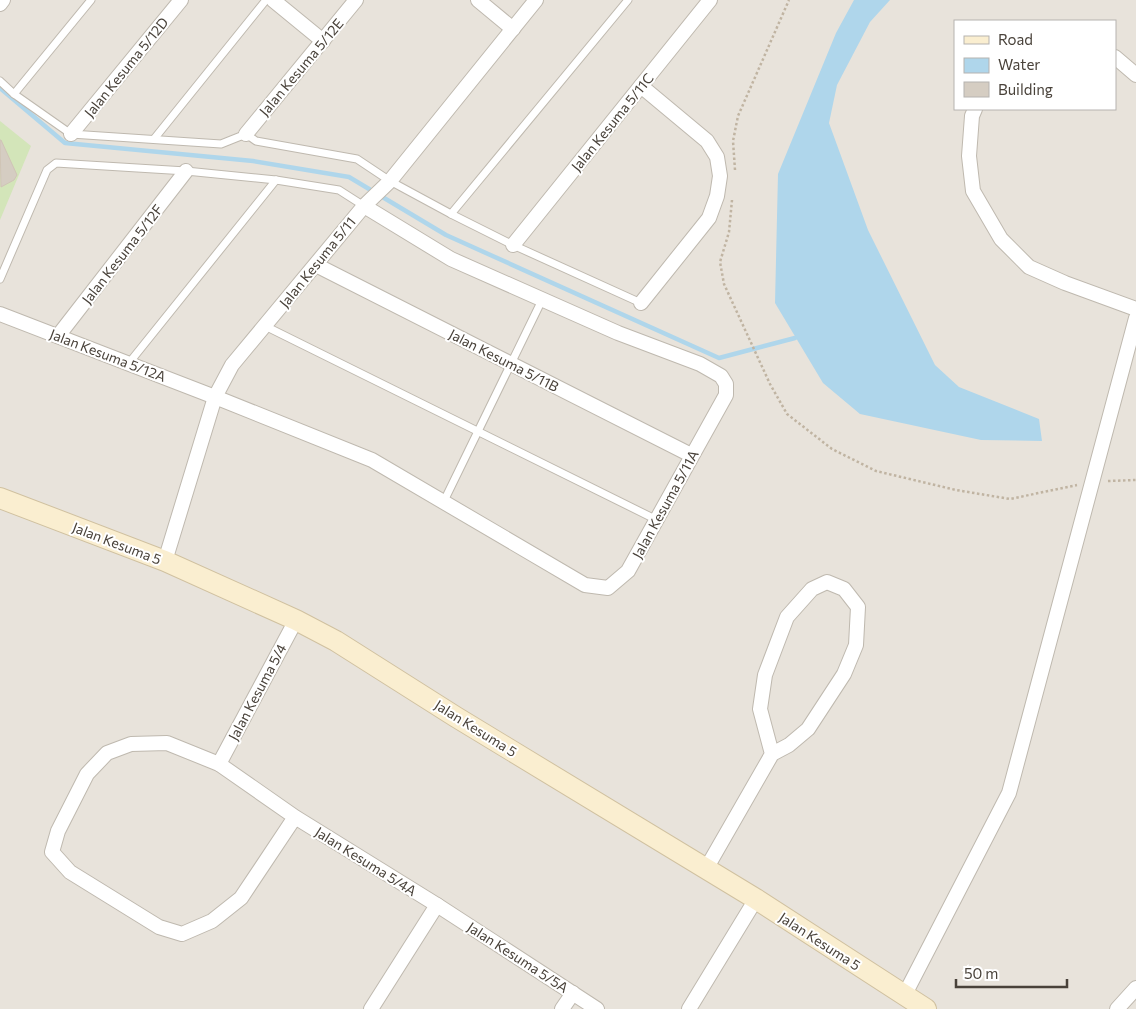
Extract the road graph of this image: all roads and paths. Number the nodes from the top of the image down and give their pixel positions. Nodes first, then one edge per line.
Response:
1 (3, 0) edge
2 (90, 0) edge
3 (181, 0) edge
4 (266, 0) edge
5 (273, 0) edge
6 (356, 0) edge
7 (478, 0) edge
8 (536, 0) edge
9 (628, 0) edge
10 (710, 0) edge
11 (789, 0) edge
12 (0, 4) edge
13 (513, 29) junction
14 (323, 41) junction
15 (1116, 58) edge
16 (1136, 75) edge
17 (0, 81) edge
18 (641, 86) junction
19 (14, 94) junction
20 (975, 110) edge
21 (71, 134) junction
22 (246, 134) junction
23 (154, 139) junction
24 (735, 170) dead end
25 (186, 171) junction
26 (276, 180) junction
27 (376, 194) junction
28 (732, 197) dead end
29 (451, 214) junction
30 (513, 245) junction
31 (316, 265) junction
32 (0, 279) edge
33 (542, 300) junction
34 (641, 303) joint
35 (1136, 309) edge
36 (0, 314) edge
37 (1136, 318) edge
38 (265, 326) junction
39 (58, 336) junction
40 (129, 364) junction
41 (511, 364) junction
42 (215, 396) junction
43 (478, 431) junction
44 (691, 455) junction
45 (1136, 480) edge
46 (1092, 482) junction
47 (1, 500) edge
48 (444, 501) junction
49 (657, 520) junction
50 (165, 561) junction
51 (296, 620) junction
52 (772, 754) junction
53 (219, 764) junction
54 (295, 817) junction
55 (706, 869) junction
56 (756, 899) junction
57 (438, 905) junction
58 (1136, 988) edge
59 (573, 993) junction
60 (904, 996) junction
61 (371, 1009) edge
62 (562, 1009) edge
63 (597, 1009) edge
64 (689, 1009) edge
65 (926, 1009) edge
66 (1117, 1009) edge

1 - 12 street
2 - 19 lane
3 - 21 street, Jalan Kesuma 5/12D
4 - 23 lane
5 - 14 street
6 - 14 street, Jalan Kesuma 5/12E
7 - 13 street
8 - 13 street, Jalan Kesuma 5/11
9 - 29 lane
10 - 18 street, Jalan Kesuma 5/11C
11 - 24 path
13 - 27 street, Jalan Kesuma 5/11
14 - 22 street, Jalan Kesuma 5/12E
15 - 16 street
17 - 19 lane
18 - 30 street, Jalan Kesuma 5/11C
18 - 34 street
19 - 21 lane
20 - 35 street
21 - 23 lane
22 - 23 lane
22 - 27 lane
25 - 26 lane
25 - 32 lane
25 - 39 street, Jalan Kesuma 5/12F
26 - 27 lane
26 - 40 lane
27 - 29 lane
27 - 31 street, Jalan Kesuma 5/11
27 - 33 street, Jalan Kesuma 5/11A
28 - 46 path
29 - 30 lane
30 - 34 lane
31 - 38 street, Jalan Kesuma 5/11
31 - 41 street, Jalan Kesuma 5/11B
33 - 41 lane
33 - 44 street, Jalan Kesuma 5/11A
36 - 39 street, Jalan Kesuma 5/12A
37 - 46 street
38 - 42 street, Jalan Kesuma 5/11
38 - 43 lane
39 - 40 street, Jalan Kesuma 5/12A
40 - 42 street, Jalan Kesuma 5/12A
41 - 43 lane
41 - 44 street, Jalan Kesuma 5/11B
42 - 48 street, Jalan Kesuma 5/11A
42 - 50 street, Jalan Kesuma 5/11
43 - 48 lane
43 - 49 lane
44 - 49 street, Jalan Kesuma 5/11A
45 - 46 path
46 - 60 street
47 - 50 street, Jalan Kesuma 5
48 - 49 street, Jalan Kesuma 5/11A
50 - 51 street, Jalan Kesuma 5
51 - 53 street, Jalan Kesuma 5/4
51 - 55 street, Jalan Kesuma 5
52 - 52 street
52 - 55 street
53 - 54 street, Jalan Kesuma 5/4A
53 - 54 street, Jalan Kesuma 5/4A
54 - 57 street, Jalan Kesuma 5/4A
55 - 56 street, Jalan Kesuma 5
56 - 60 street, Jalan Kesuma 5
56 - 64 street
57 - 59 street, Jalan Kesuma 5/5A
57 - 61 street
58 - 66 street
59 - 62 street
59 - 63 street, Jalan Kesuma 5/5A
60 - 65 street, Jalan Kesuma 5

